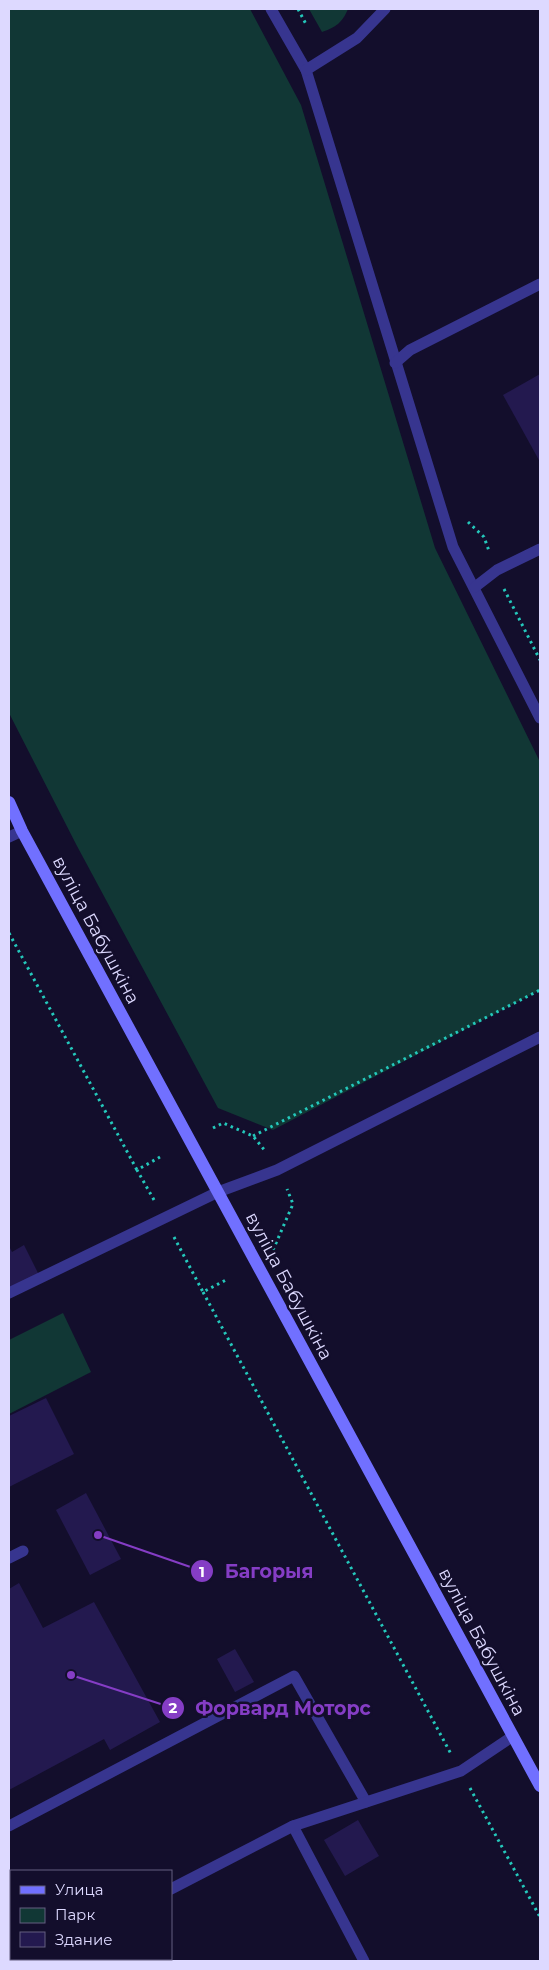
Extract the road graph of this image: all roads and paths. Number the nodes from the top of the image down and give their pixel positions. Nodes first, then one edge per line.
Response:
1 (271, 9) edge
2 (385, 9) edge
3 (306, 70) junction
4 (540, 284) edge
5 (395, 363) junction
6 (540, 549) edge
7 (474, 587) junction
8 (540, 718) edge
9 (9, 802) edge
10 (22, 831) junction
11 (9, 837) edge
12 (9, 933) edge
13 (540, 990) edge
14 (540, 1036) edge
15 (213, 1128) dead end
16 (253, 1136) junction
17 (269, 1155) dead end
18 (136, 1170) dead end
19 (287, 1189) dead end
20 (218, 1192) junction
21 (273, 1250) dead end
22 (203, 1292) dead end
23 (9, 1293) edge
24 (23, 1551) dead end
25 (9, 1558) edge
26 (513, 1736) junction
27 (461, 1771) junction
28 (540, 1786) edge
29 (366, 1802) junction
30 (9, 1826) edge
31 (293, 1826) junction
32 (172, 1888) edge
33 (540, 1916) edge
34 (364, 1961) edge

1 - 3 lane
2 - 3 lane
3 - 5 lane
4 - 5 lane
5 - 7 lane
6 - 7 lane
7 - 8 lane
9 - 10 street, вуліца Бабушкіна
10 - 11 lane
10 - 20 street, вуліца Бабушкіна
12 - 18 path
13 - 16 path
14 - 20 lane
15 - 16 path
16 - 17 path
19 - 21 path
20 - 23 lane
20 - 26 street, вуліца Бабушкіна
22 - 27 path
24 - 25 lane
26 - 27 lane
26 - 28 street, вуліца Бабушкіна
27 - 29 lane
27 - 33 path
29 - 30 lane
29 - 31 lane
31 - 32 lane
31 - 34 lane

